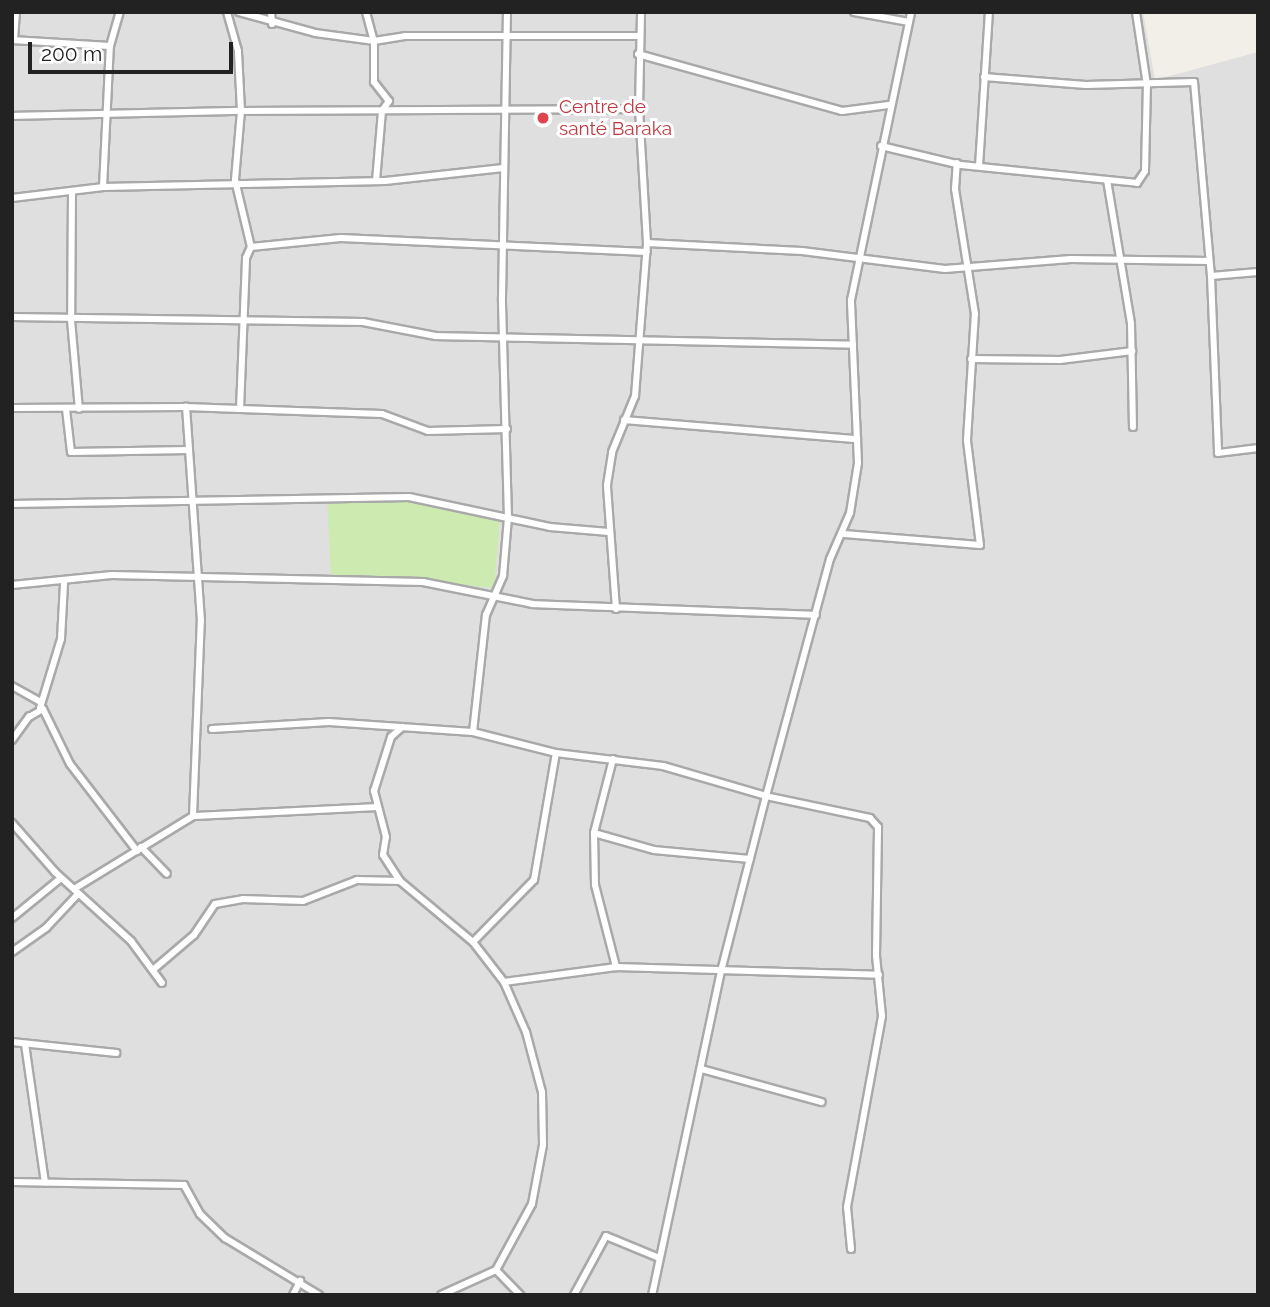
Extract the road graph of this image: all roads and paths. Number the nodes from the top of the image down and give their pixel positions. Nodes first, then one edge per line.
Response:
1 (16, 12) edge
2 (120, 12) edge
3 (227, 12) edge
4 (239, 12) edge
5 (271, 12) edge
6 (366, 12) edge
7 (506, 12) edge
8 (641, 12) edge
9 (854, 12) edge
10 (911, 12) edge
11 (989, 12) edge
12 (1136, 12) edge
13 (909, 22) junction
14 (272, 24) junction
15 (638, 36) junction
16 (507, 39) junction
17 (13, 40) edge
18 (374, 41) junction
19 (110, 46) junction
20 (638, 54) junction
21 (984, 77) junction
22 (1147, 85) junction
23 (889, 105) junction
24 (639, 109) junction
25 (506, 110) junction
26 (241, 111) junction
27 (382, 111) junction
28 (12, 116) edge
29 (105, 116) junction
30 (881, 146) junction
31 (957, 163) junction
32 (979, 166) junction
33 (503, 168) junction
34 (235, 180) junction
35 (1107, 180) junction
36 (376, 181) junction
37 (103, 187) junction
38 (72, 192) junction
39 (12, 198) edge
40 (647, 243) junction
41 (502, 245) junction
42 (251, 247) junction
43 (647, 253) junction
44 (860, 258) junction
45 (1119, 260) junction
46 (1209, 261) junction
47 (965, 268) junction
48 (1258, 272) edge
49 (1211, 276) junction
50 (12, 317) edge
51 (71, 320) junction
52 (243, 322) junction
53 (505, 336) junction
54 (639, 339) junction
55 (853, 345) junction
56 (1132, 351) junction
57 (971, 359) junction
58 (186, 407) junction
59 (12, 408) edge
60 (66, 409) junction
61 (79, 409) junction
62 (240, 409) junction
63 (624, 420) junction
64 (1133, 427) dead end
65 (507, 429) junction
66 (857, 439) junction
67 (1258, 448) edge
68 (189, 450) junction
69 (194, 500) junction
70 (12, 504) edge
71 (508, 518) junction
72 (609, 532) junction
73 (844, 534) junction
74 (196, 579) junction
75 (64, 583) junction
76 (12, 585) edge
77 (496, 598) junction
78 (616, 609) junction
79 (816, 615) junction
80 (12, 686) edge
81 (39, 704) junction
82 (402, 727) junction
83 (212, 729) dead end
84 (473, 732) junction
85 (12, 740) edge
86 (556, 753) junction
87 (612, 759) junction
88 (766, 796) junction
89 (375, 807) junction
90 (193, 816) junction
91 (12, 823) edge
92 (594, 833) junction
93 (139, 849) junction
94 (750, 859) junction
95 (167, 874) dead end
96 (61, 878) junction
97 (400, 881) junction
98 (76, 892) junction
99 (12, 918) edge
100 (473, 942) junction
101 (12, 952) edge
102 (616, 967) junction
103 (155, 969) junction
104 (721, 971) junction
105 (878, 975) junction
106 (504, 982) junction
107 (162, 983) dead end
108 (12, 1042) edge
109 (25, 1044) junction
110 (116, 1053) dead end
111 (701, 1069) junction
112 (822, 1102) dead end
113 (12, 1182) edge
114 (45, 1183) junction
115 (850, 1249) dead end
116 (659, 1258) junction
117 (496, 1270) junction
118 (300, 1280) junction
119 (293, 1295) edge
120 (319, 1295) edge
121 (441, 1295) edge
122 (520, 1295) edge
123 (574, 1295) edge
124 (652, 1295) edge

1 - 17 street
2 - 19 street
3 - 26 street
4 - 14 street
5 - 14 street
6 - 18 street
7 - 16 street
8 - 15 street
9 - 13 street
10 - 13 street
11 - 21 street
12 - 22 street
13 - 23 street
14 - 18 street
15 - 16 street
15 - 20 street
16 - 18 street
16 - 25 street
17 - 19 street
18 - 27 street
19 - 29 street
20 - 23 street
20 - 24 street
21 - 22 street
21 - 32 street
22 - 35 street
22 - 46 street
23 - 30 street
24 - 25 street
24 - 40 street
25 - 27 street
25 - 33 street
26 - 27 street
26 - 29 street
26 - 34 street
27 - 36 street
28 - 29 street
29 - 37 street
30 - 31 street
30 - 44 street
31 - 32 street
31 - 47 street
32 - 35 street
33 - 36 street
33 - 41 street
34 - 36 street
34 - 37 street
34 - 42 street
35 - 45 street
37 - 38 street
38 - 39 street
38 - 51 street
40 - 43 street
40 - 44 street
41 - 42 street
41 - 43 street
41 - 53 street
42 - 52 street
43 - 54 street
44 - 47 street
44 - 55 street
45 - 46 street
45 - 47 street
45 - 56 street
46 - 49 street
47 - 57 street
48 - 49 street
49 - 67 street
50 - 51 street
51 - 52 street
51 - 61 street
52 - 53 street
52 - 62 street
53 - 54 street
53 - 65 street
54 - 55 street
54 - 63 street
55 - 66 street
56 - 57 street
56 - 64 street
57 - 73 street
58 - 61 street
58 - 62 street
58 - 68 street
59 - 60 street
60 - 61 street
60 - 68 street
62 - 65 street
63 - 66 street
63 - 72 street
65 - 71 street
66 - 73 street
68 - 69 street
69 - 70 street
69 - 71 street
69 - 74 street
71 - 72 street
71 - 77 street
72 - 78 street
73 - 79 street
74 - 75 street
74 - 77 street
74 - 90 street
75 - 76 street
75 - 81 street
77 - 78 street
77 - 84 street
78 - 79 street
79 - 88 street
80 - 81 street
81 - 85 street
81 - 93 street
82 - 83 street
82 - 84 street
82 - 89 street
84 - 86 street
86 - 87 street
86 - 100 street
87 - 88 street
87 - 92 street
88 - 94 street
88 - 105 street
89 - 90 street
89 - 97 street
90 - 93 street
91 - 96 street
92 - 94 street
92 - 102 street
93 - 95 street
93 - 98 street
94 - 104 street
96 - 98 street
96 - 99 street
97 - 100 street
97 - 103 street
98 - 101 street
98 - 103 street
100 - 106 street
102 - 104 street
102 - 106 street
103 - 107 street
104 - 105 street
104 - 111 street
105 - 115 street
106 - 117 street
108 - 109 street
109 - 110 street
109 - 114 street
111 - 112 street
111 - 116 street
113 - 114 street
114 - 118 street
116 - 123 street
116 - 124 street
117 - 121 street
117 - 122 street
118 - 119 street
118 - 120 street

